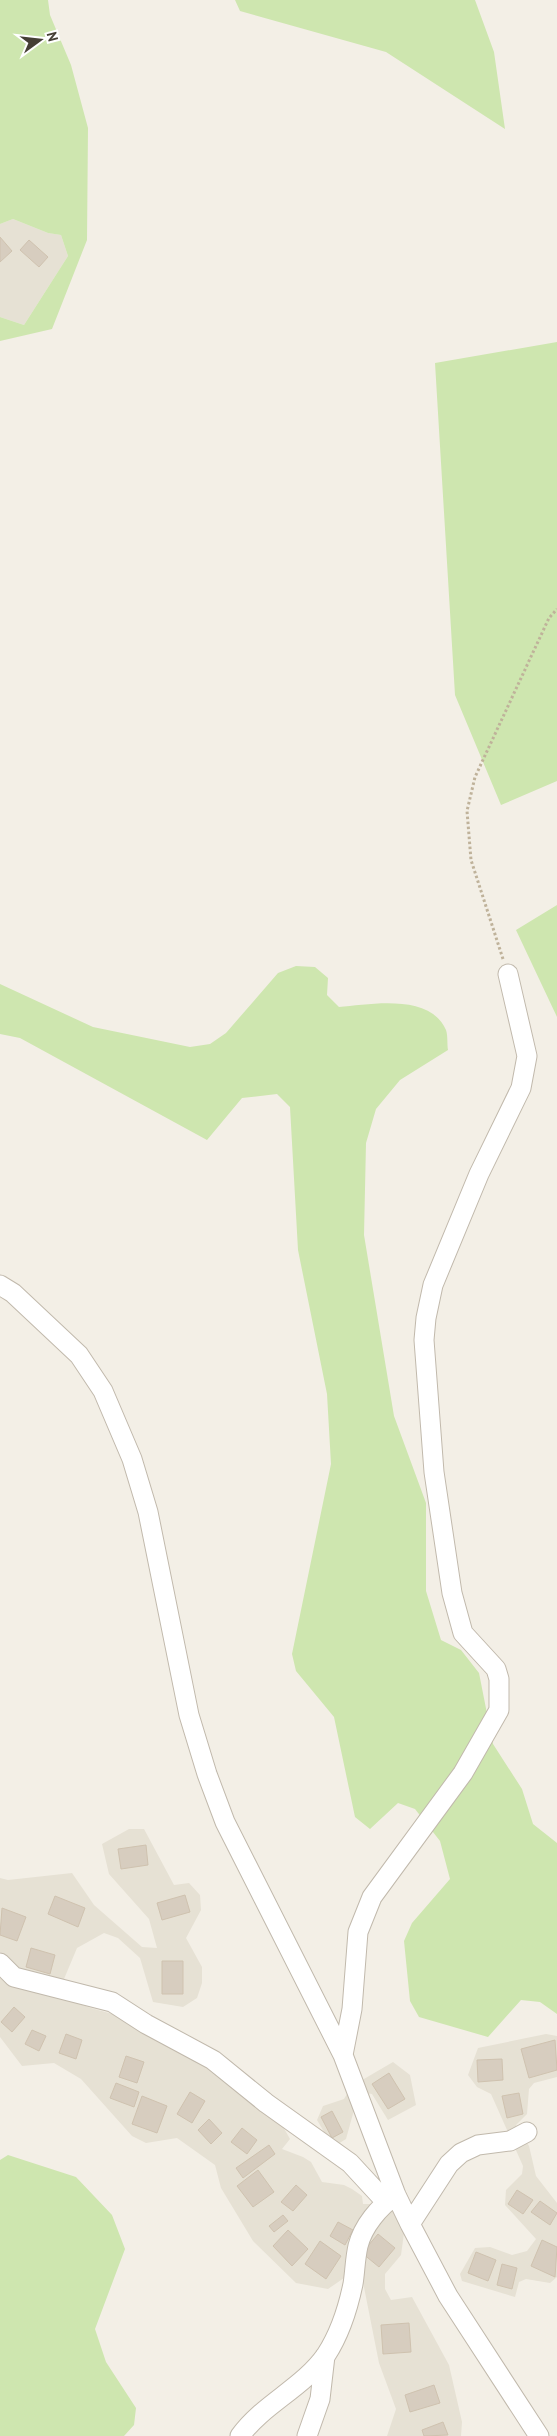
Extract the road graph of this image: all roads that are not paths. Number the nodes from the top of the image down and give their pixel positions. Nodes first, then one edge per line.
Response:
1 (508, 974) road end
2 (0, 1285) edge
3 (0, 1963) edge
4 (343, 2055) junction
5 (527, 2132) dead end
6 (391, 2199) junction
7 (410, 2224) junction
8 (325, 2356) junction
9 (240, 2436) edge
10 (307, 2436) edge
11 (539, 2436) edge

1 - 4 street
2 - 4 street
3 - 6 street
4 - 6 street
5 - 7 street
6 - 7 street
6 - 8 street
7 - 11 street
8 - 9 street
8 - 10 street

